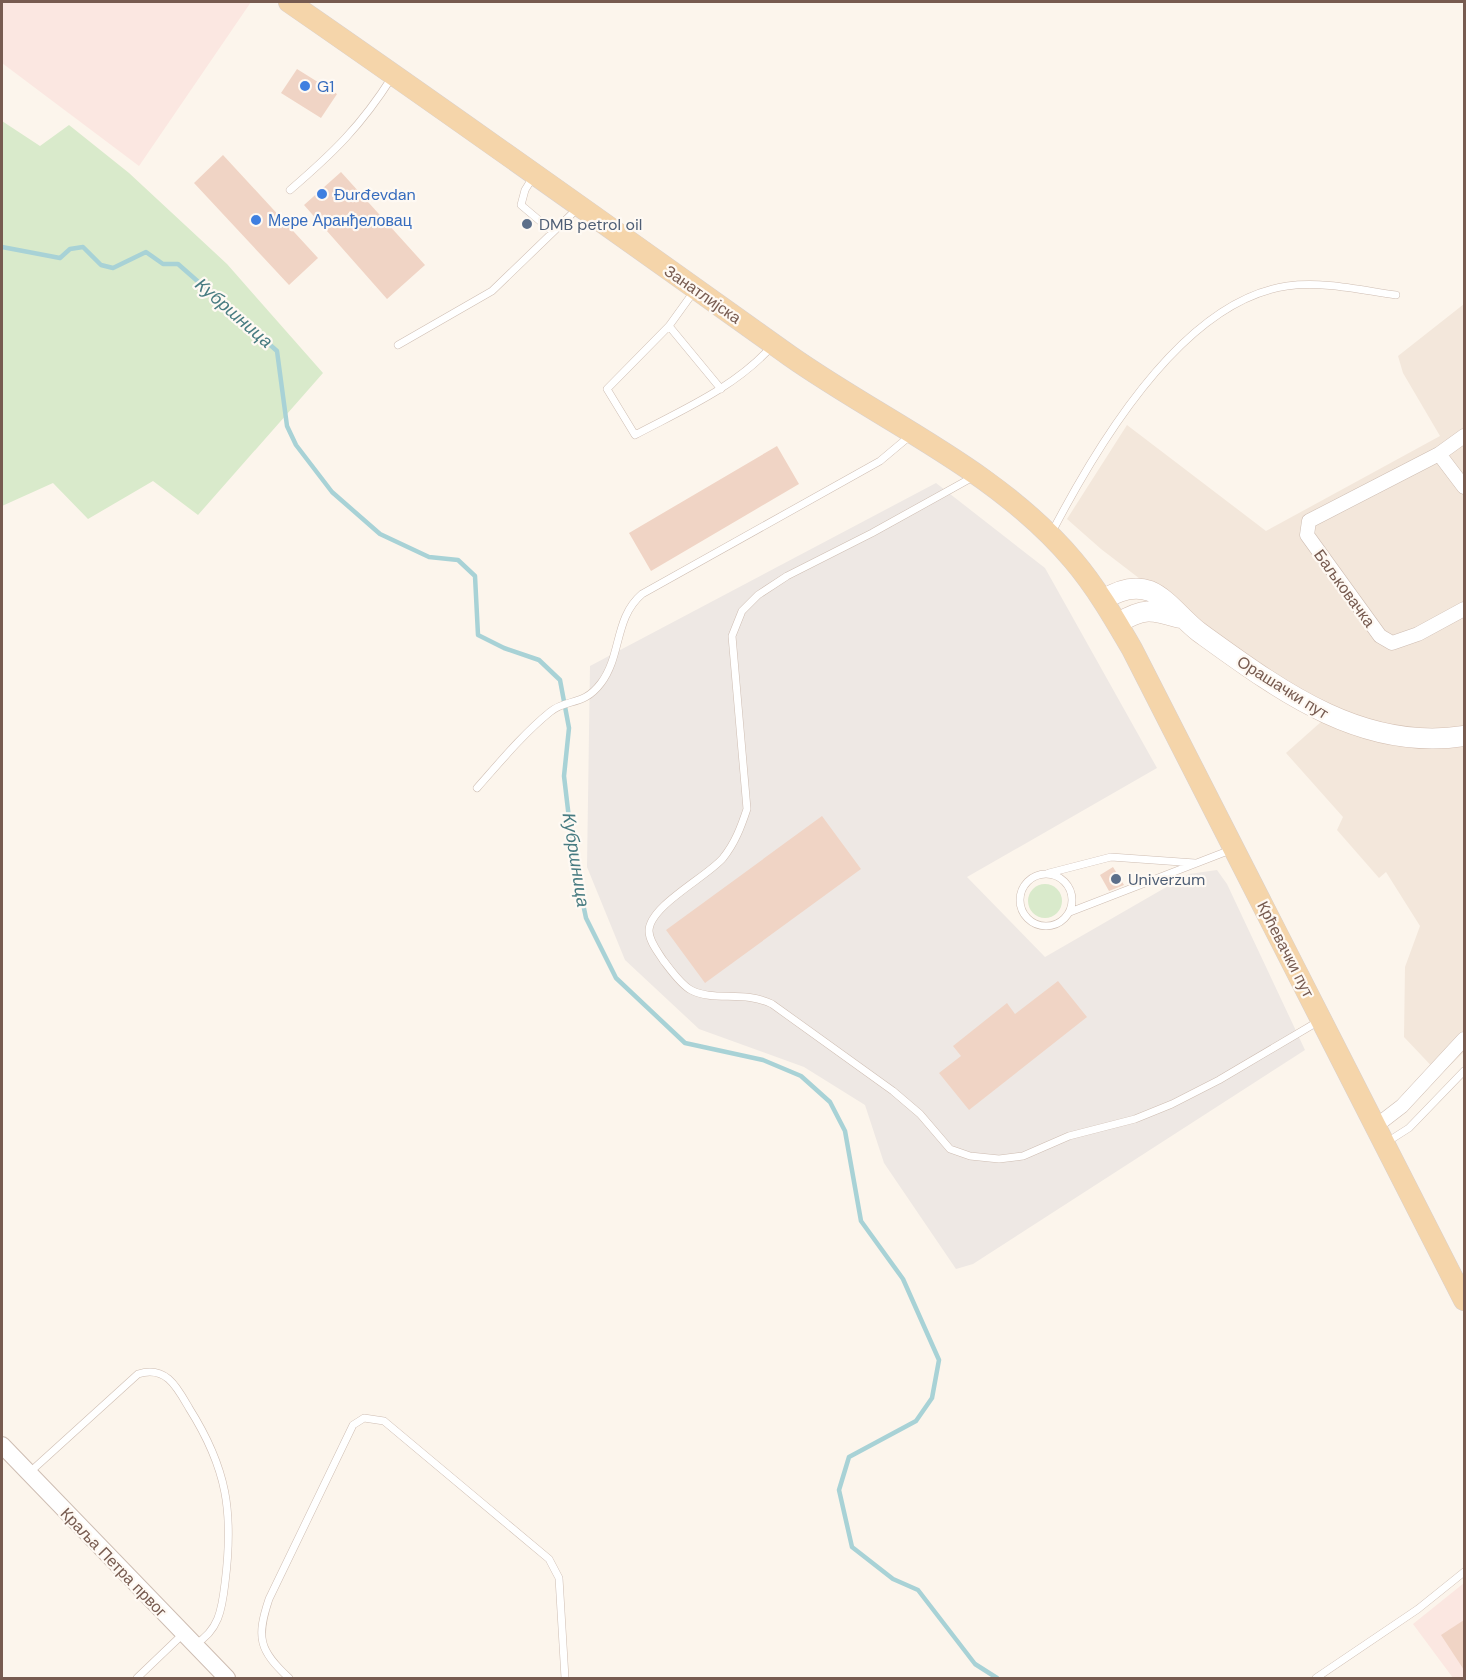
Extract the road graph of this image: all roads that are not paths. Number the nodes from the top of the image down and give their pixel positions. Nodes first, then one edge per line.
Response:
1 (289, 2) edge
2 (393, 75) junction
3 (534, 175) junction
4 (290, 190) dead end
5 (579, 207) junction
6 (552, 232) junction
7 (695, 289) junction
8 (1396, 295) dead end
9 (669, 326) junction
10 (774, 344) junction
11 (398, 345) dead end
12 (720, 388) junction
13 (912, 434) junction
14 (1464, 436) edge
15 (1439, 454) junction
16 (976, 475) junction
17 (1464, 487) edge
18 (1050, 536) junction
19 (1103, 600) junction
20 (1464, 609) edge
21 (1181, 619) junction
22 (1118, 623) junction
23 (1464, 736) edge
24 (477, 788) dead end
25 (1235, 848) junction
26 (1197, 863) junction
27 (1044, 874) junction
28 (1070, 912) junction
29 (1322, 1020) junction
30 (1464, 1039) edge
31 (1464, 1071) edge
32 (1380, 1135) junction
33 (1464, 1300) edge
34 (2, 1445) edge
35 (28, 1473) junction
36 (1464, 1572) edge
37 (188, 1639) junction
38 (137, 1678) edge
39 (227, 1678) edge
40 (289, 1678) edge
41 (565, 1678) edge
42 (1316, 1678) edge

1 - 2 main road, Занатлијска
2 - 3 main road, Занатлијска
2 - 4 lane
3 - 5 main road, Занатлијска
3 - 6 lane
5 - 6 lane
5 - 7 main road, Занатлијска
6 - 11 lane
7 - 9 lane
7 - 10 main road, Занатлијска
8 - 18 lane
9 - 12 lane
9 - 12 lane
10 - 12 lane
10 - 13 main road, Занатлијска
13 - 16 main road, Занатлијска
13 - 24 lane
14 - 15 street, Баљковачка
15 - 17 street
15 - 20 street, Баљковачка
16 - 18 main road, Занатлијска
16 - 29 lane
18 - 19 main road, Занатлијска
19 - 21 main road
19 - 22 main road, Крћевачки пут
21 - 22 main road
21 - 23 main road, Орашачки пут
22 - 25 main road, Крћевачки пут
25 - 26 lane
25 - 29 main road, Крћевачки пут
26 - 27 lane
26 - 28 lane
27 - 28 lane
27 - 28 lane
29 - 32 main road, Крћевачки пут
30 - 32 street
31 - 32 lane
32 - 33 main road, Крћевачки пут
34 - 35 street, Краља Петра првог
35 - 37 street, Краља Петра првог
35 - 37 lane
36 - 42 lane
37 - 38 lane
37 - 39 street, Краља Петра првог
40 - 41 lane

